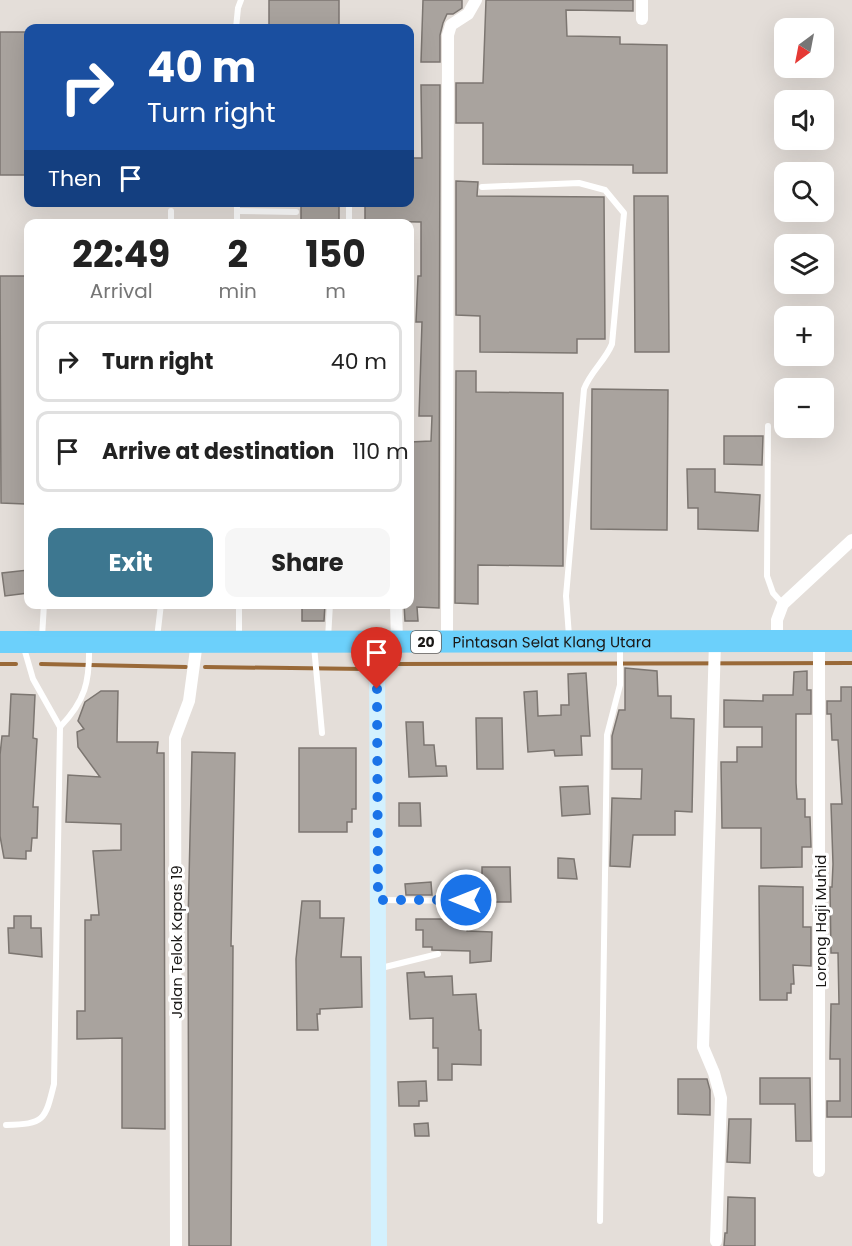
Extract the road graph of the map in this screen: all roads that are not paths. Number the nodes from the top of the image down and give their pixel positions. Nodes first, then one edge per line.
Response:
1 (241, 0) edge
2 (476, 0) edge
3 (642, 0) edge
4 (642, 19) dead end
5 (237, 24) edge
6 (482, 187) dead end
7 (237, 207) edge
8 (171, 211) dead end
9 (237, 211) junction
10 (296, 212) dead end
11 (171, 219) edge
12 (237, 219) edge
13 (768, 426) dead end
14 (852, 540) edge
15 (783, 604) junction
16 (41, 609) edge
17 (160, 609) edge
18 (239, 609) edge
19 (329, 609) edge
20 (395, 609) edge
21 (21, 641) edge
22 (447, 641) junction
23 (852, 641) edge
24 (157, 642) junction
25 (197, 642) junction
26 (239, 642) junction
27 (387, 642) junction
28 (569, 642) junction
29 (777, 643) junction
30 (820, 646) junction
31 (318, 647) junction
32 (620, 647) junction
33 (715, 648) junction
34 (90, 650) junction
35 (60, 727) junction
36 (322, 734) dead end
37 (378, 900) junction
38 (466, 900) dead end
39 (438, 954) dead end
40 (378, 969) junction
41 (6, 1125) dead end
42 (819, 1171) dead end
43 (600, 1221) dead end
44 (716, 1241) dead end
45 (176, 1246) edge
46 (379, 1246) edge

1 - 5 lane
2 - 22 street
3 - 4 street
6 - 28 lane
7 - 9 lane
8 - 11 lane
9 - 10 lane
9 - 12 lane
13 - 15 lane
14 - 15 street
15 - 29 street
16 - 21 lane
17 - 24 lane
18 - 26 lane
19 - 31 lane
20 - 27 street
21 - 34 highway, Pintasan Selat Klang Utara / 20
21 - 35 lane
22 - 27 highway, Pintasan Selat Klang Utara / 20
22 - 28 highway, Pintasan Selat Klang Utara / 20
23 - 30 highway, Pintasan Selat Klang Utara / 20
24 - 25 highway, Pintasan Selat Klang Utara / 20
24 - 34 highway, Pintasan Selat Klang Utara / 20
25 - 26 highway, Pintasan Selat Klang Utara / 20
25 - 45 street, Jalan Telok Kapas 19
26 - 31 highway, Pintasan Selat Klang Utara / 20
27 - 31 highway, Pintasan Selat Klang Utara / 20
27 - 37 street
28 - 32 highway, Pintasan Selat Klang Utara / 20
29 - 30 highway, Pintasan Selat Klang Utara / 20
29 - 33 highway, Pintasan Selat Klang Utara / 20
30 - 42 street, Lorong Haji Muhid
31 - 36 lane
32 - 33 highway, Pintasan Selat Klang Utara / 20
32 - 43 lane
33 - 44 street
34 - 35 lane
35 - 41 lane
37 - 38 lane
37 - 40 street
39 - 40 lane
40 - 46 street

